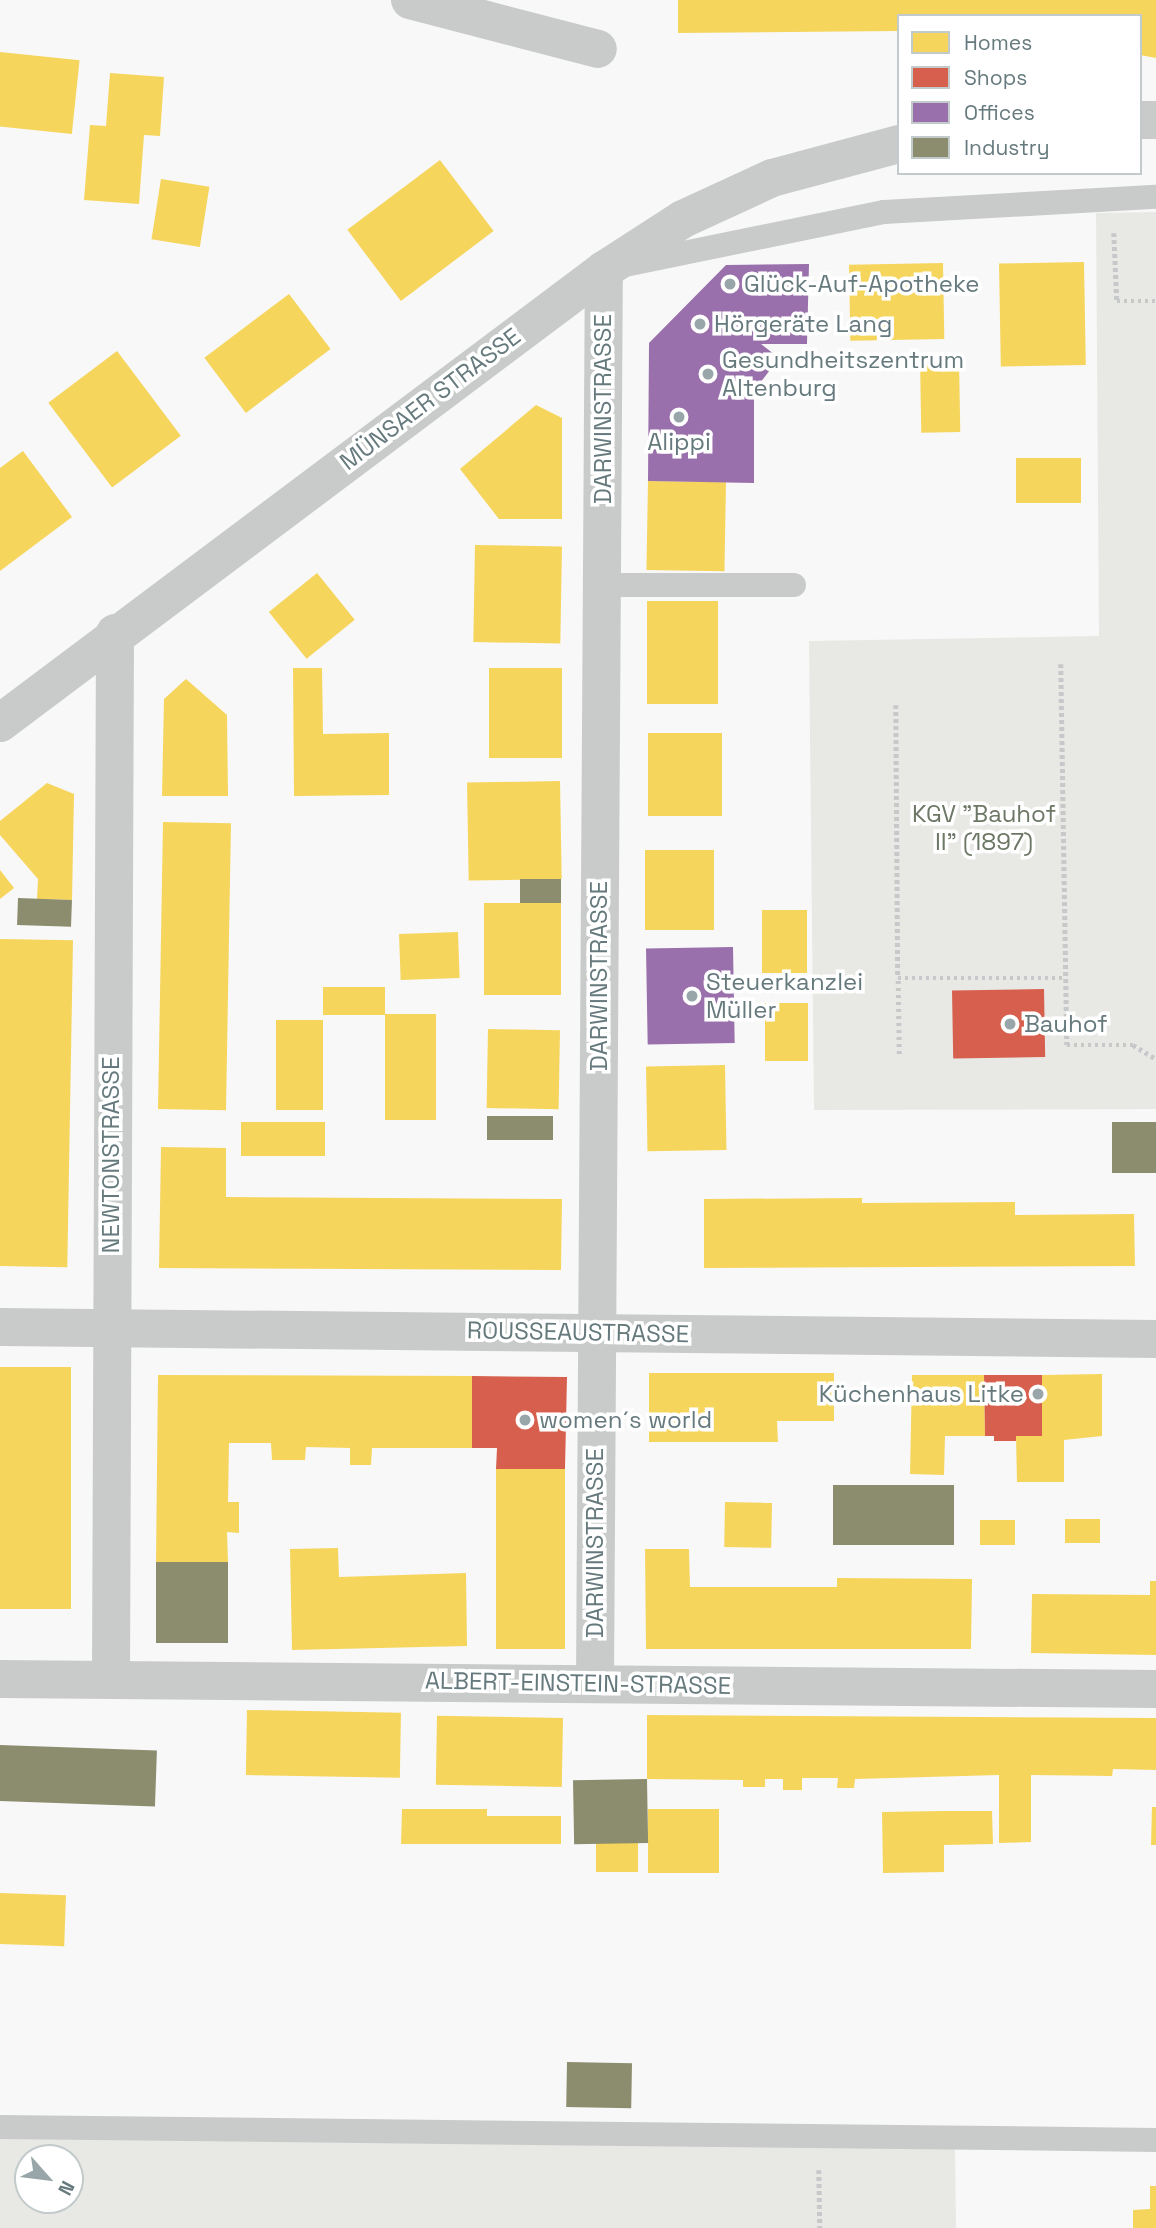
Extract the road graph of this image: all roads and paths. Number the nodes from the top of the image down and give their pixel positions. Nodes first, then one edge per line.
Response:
1 (410, 0) edge
2 (598, 48) dead end
3 (897, 145) edge
4 (1156, 197) edge
5 (1114, 198) junction
6 (604, 270) junction
7 (1156, 301) edge
8 (602, 585) junction
9 (794, 585) dead end
10 (115, 633) junction
11 (1060, 664) dead end
12 (896, 705) dead end
13 (0, 723) edge
14 (898, 978) junction
15 (1066, 978) junction
16 (899, 1054) dead end
17 (1156, 1059) edge
18 (0, 1327) edge
19 (109, 1328) junction
20 (595, 1332) junction
21 (1156, 1339) edge
22 (111, 1676) junction
23 (0, 1679) edge
24 (595, 1683) junction
25 (1156, 1689) edge
26 (0, 2127) edge
27 (818, 2138) junction
28 (1156, 2140) edge
29 (820, 2228) edge

1 - 2 street
3 - 6 street, MÜNSAER STRASSE
4 - 5 lane
5 - 6 lane
5 - 7 path
6 - 8 street, DARWINSTRASSE
6 - 10 street, MÜNSAER STRASSE
8 - 9 lane
8 - 20 street, DARWINSTRASSE
10 - 13 street, MÜNSAER STRASSE
10 - 19 street, NEWTONSTRASSE
11 - 15 path
12 - 14 path
14 - 15 path
14 - 16 path
15 - 17 path
18 - 19 street, ROUSSEAUSTRASSE
19 - 20 street, ROUSSEAUSTRASSE
19 - 22 street, NEWTONSTRASSE
20 - 21 street, ROUSSEAUSTRASSE
20 - 24 street, DARWINSTRASSE
22 - 23 street, ALBERT-EINSTEIN-STRASSE
22 - 24 street, ALBERT-EINSTEIN-STRASSE
24 - 25 street, ALBERT-EINSTEIN-STRASSE
26 - 27 lane
27 - 28 lane
27 - 29 path

